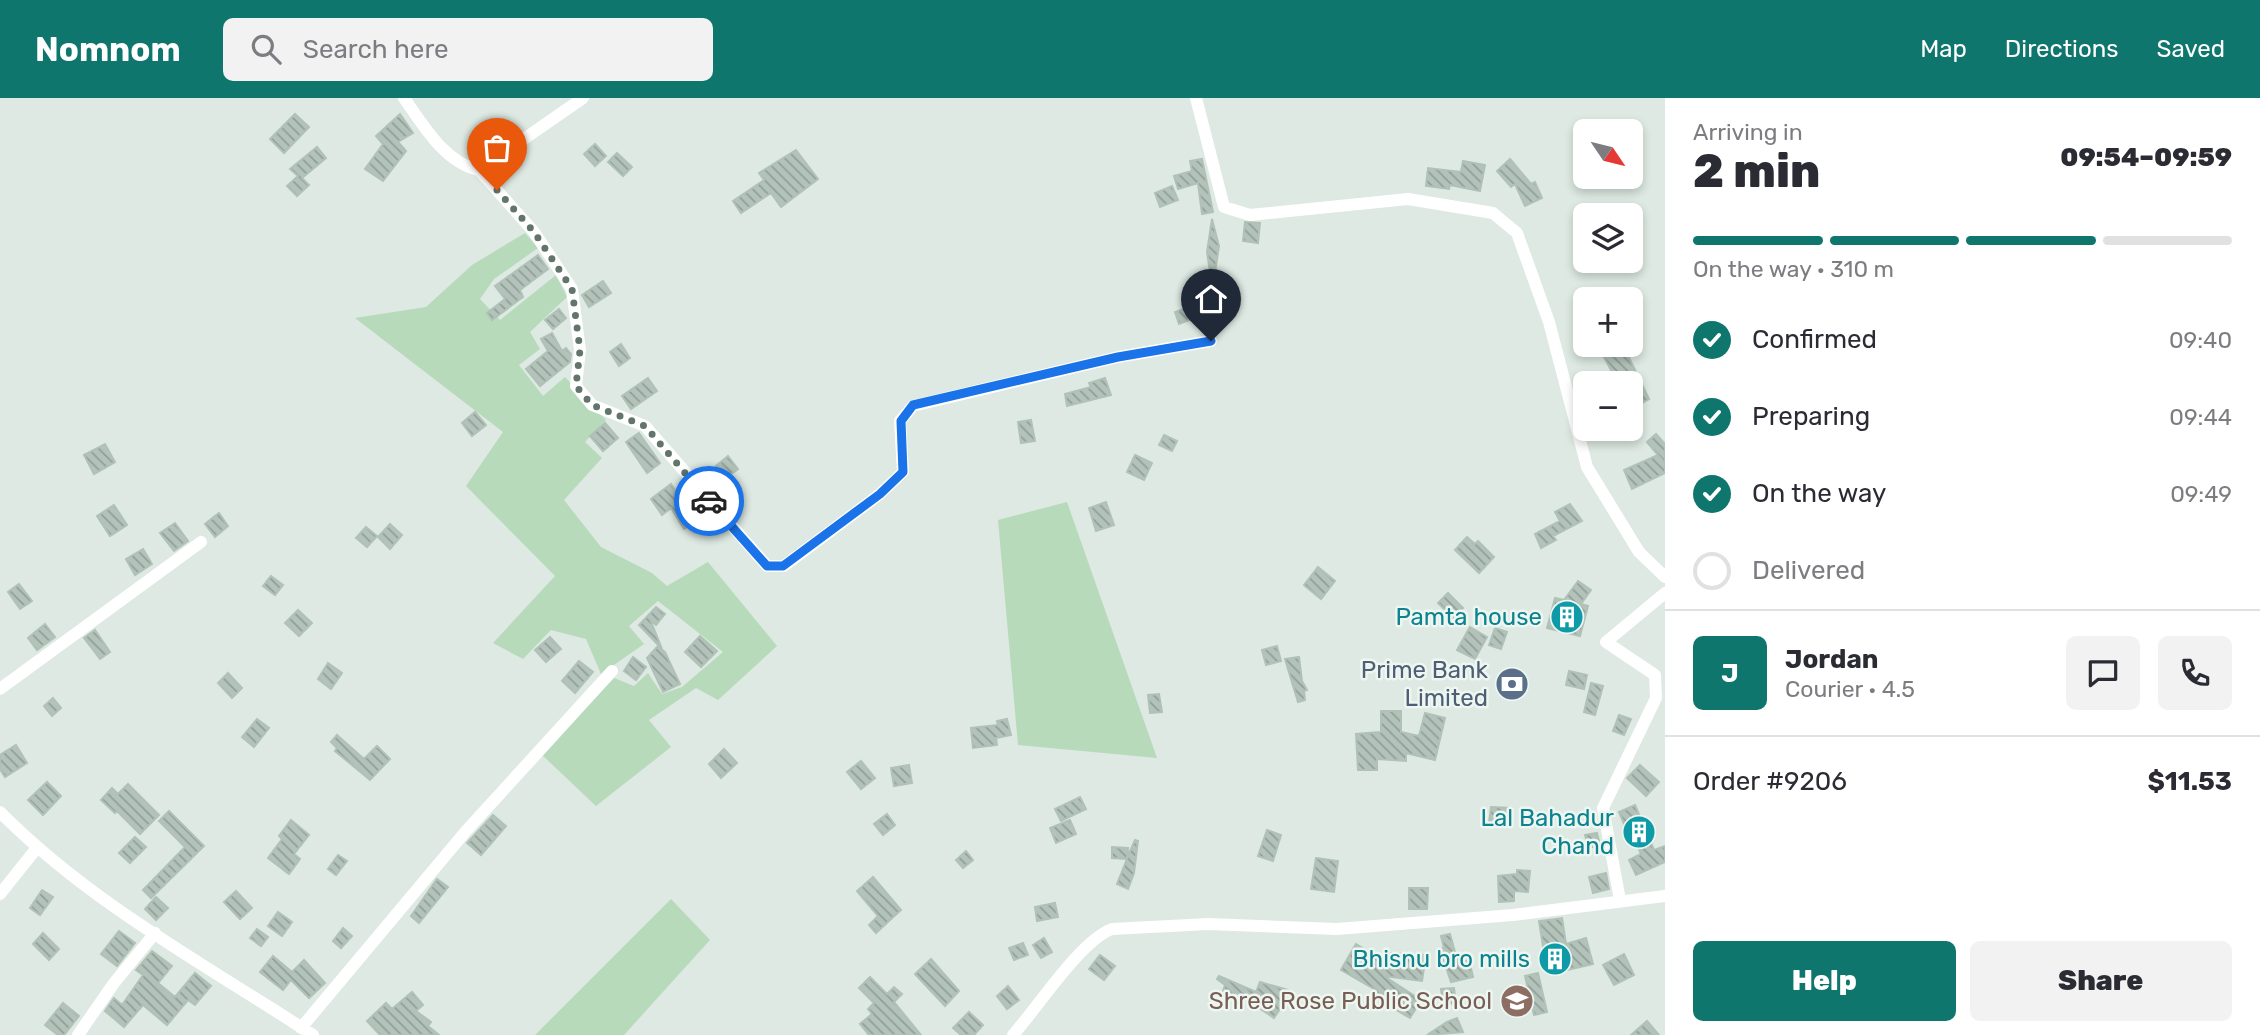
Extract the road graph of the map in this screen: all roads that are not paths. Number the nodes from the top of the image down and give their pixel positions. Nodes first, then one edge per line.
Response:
1 (404, 98) edge
2 (583, 98) edge
3 (1196, 98) edge
4 (479, 170) junction
5 (1211, 341) dead end
6 (201, 542) dead end
7 (1665, 577) edge
8 (1665, 593) edge
9 (612, 671) dead end
10 (0, 689) edge
11 (0, 812) edge
12 (36, 849) junction
13 (0, 894) edge
14 (1665, 896) edge
15 (1620, 900) junction
16 (155, 933) junction
17 (307, 1031) edge
18 (78, 1035) edge
19 (1013, 1035) edge

1 - 4 street
2 - 4 street
3 - 7 street
4 - 5 street
6 - 10 street
8 - 15 street
9 - 17 street
11 - 12 street
12 - 13 street
12 - 16 street
14 - 15 street
15 - 19 street
16 - 17 street
16 - 18 street

